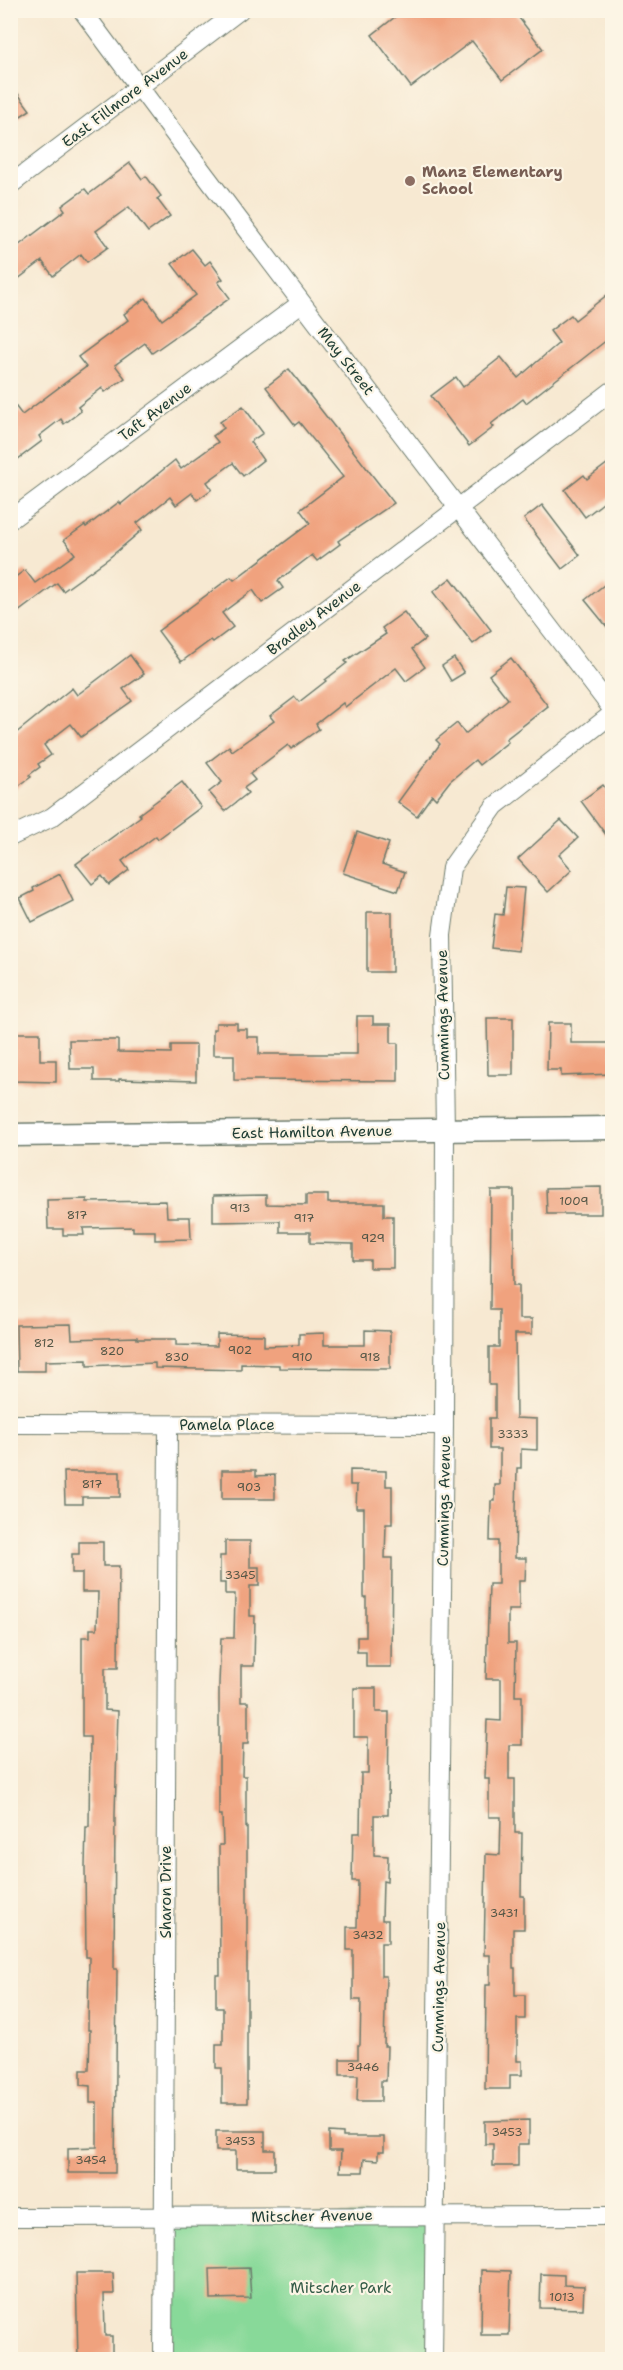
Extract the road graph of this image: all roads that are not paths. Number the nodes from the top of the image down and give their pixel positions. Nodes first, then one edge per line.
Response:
1 (82, 10) edge
2 (240, 10) edge
3 (139, 88) junction
4 (10, 185) edge
5 (300, 304) junction
6 (612, 391) edge
7 (458, 507) junction
8 (10, 520) edge
9 (612, 710) edge
10 (612, 714) edge
11 (10, 837) edge
12 (612, 1128) edge
13 (445, 1130) junction
14 (10, 1135) edge
15 (10, 1424) edge
16 (168, 1425) junction
17 (444, 1425) junction
18 (436, 2216) junction
19 (612, 2216) edge
20 (10, 2217) edge
21 (165, 2218) junction
22 (164, 2360) edge
23 (433, 2360) edge

1 - 3 street, May Street
2 - 3 street, East Fillmore Avenue
3 - 4 street, East Fillmore Avenue
3 - 5 street, May Street
5 - 7 street, May Street
5 - 8 street, Taft Avenue
6 - 7 street, Bradley Avenue
7 - 9 street, May Street
7 - 11 street, Bradley Avenue
10 - 13 street, Cummings Avenue
12 - 13 street, East Hamilton Avenue
13 - 14 street, East Hamilton Avenue
13 - 17 street, Cummings Avenue
15 - 16 street, Pamela Place
16 - 17 street, Pamela Place
16 - 21 street, Sharon Drive
17 - 18 street, Cummings Avenue
18 - 19 street, Mitscher Avenue
18 - 21 street, Mitscher Avenue
18 - 23 street, Cummings Avenue
20 - 21 street, Mitscher Avenue
21 - 22 street, Sharon Drive

